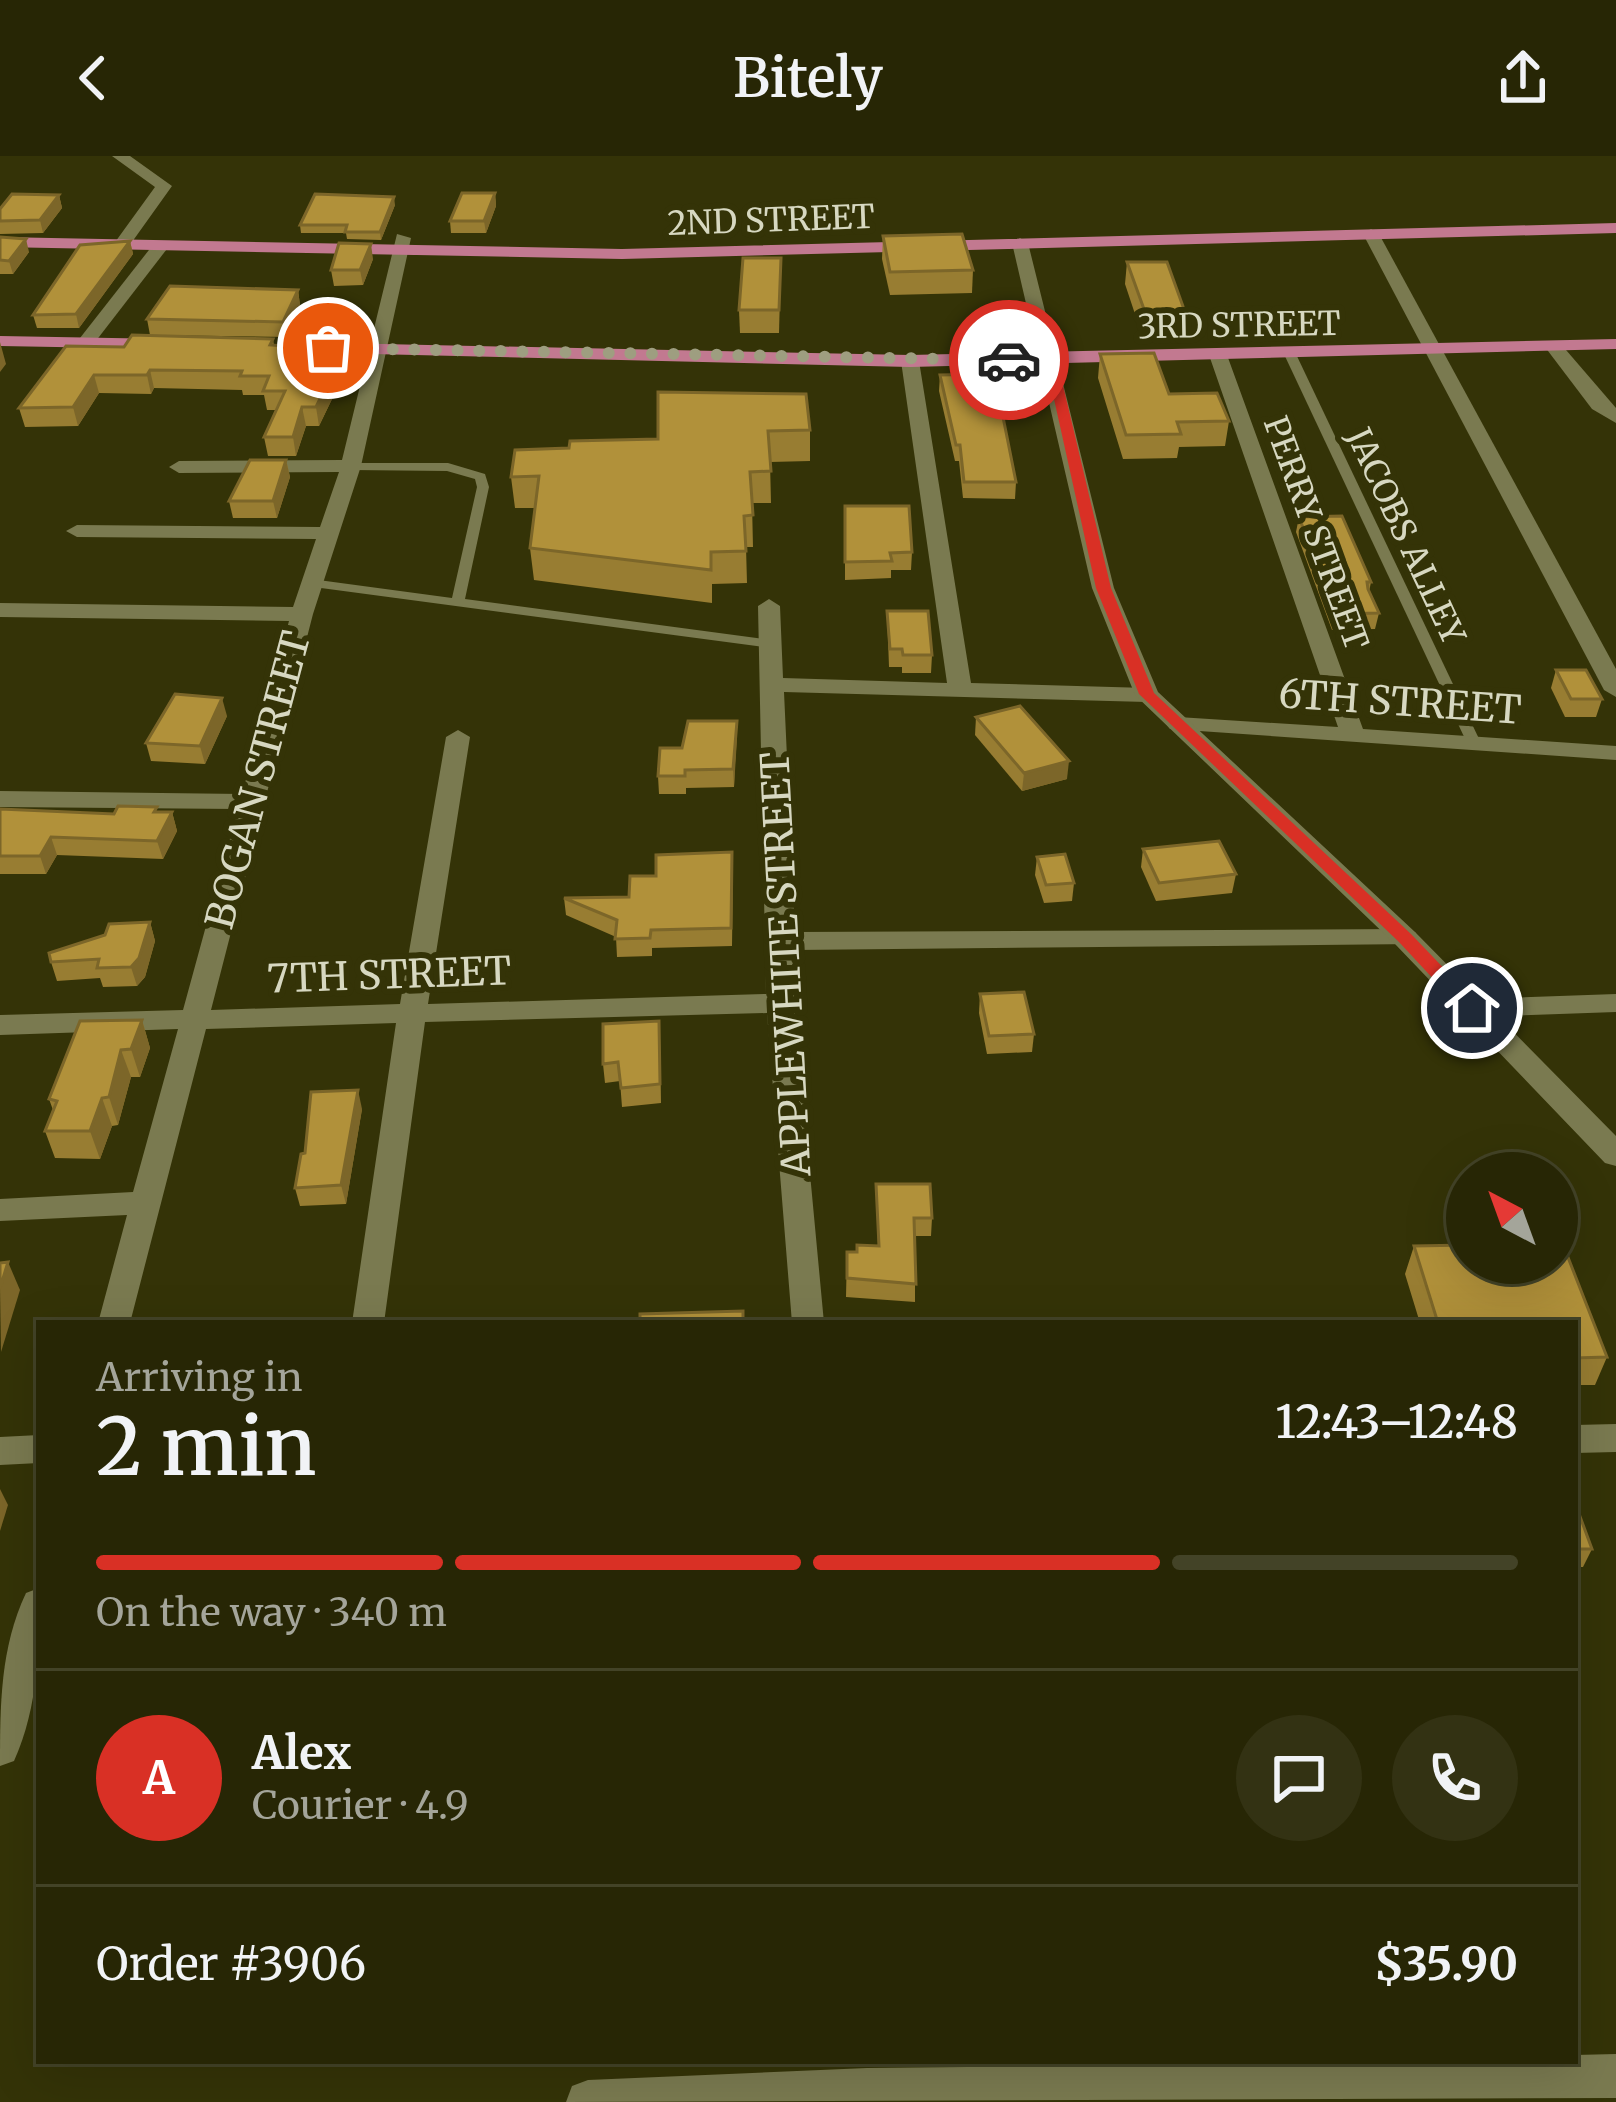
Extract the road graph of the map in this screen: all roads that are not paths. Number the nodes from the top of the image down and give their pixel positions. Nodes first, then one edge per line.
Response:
1 (120, 156) edge
2 (1616, 228) edge
3 (1371, 234) junction
4 (0, 242) edge
5 (402, 243) junction
6 (1020, 243) junction
7 (121, 244) junction
8 (162, 245) junction
9 (0, 340) edge
10 (86, 342) junction
11 (1616, 344) edge
12 (189, 345) edge
13 (258, 346) edge
14 (1554, 346) junction
15 (374, 350) junction
16 (1289, 352) junction
17 (1436, 352) junction
18 (1218, 355) junction
19 (1051, 360) junction
20 (910, 361) junction
21 (1616, 417) edge
22 (351, 466) junction
23 (179, 467) dead end
24 (77, 531) dead end
25 (325, 532) junction
26 (311, 583) junction
27 (458, 602) junction
28 (770, 606) dead end
29 (0, 610) edge
30 (302, 614) junction
31 (771, 644) junction
32 (773, 685) junction
33 (960, 690) junction
34 (1616, 690) edge
35 (1147, 694) junction
36 (1178, 724) junction
37 (1352, 732) junction
38 (458, 737) dead end
39 (1474, 742) junction
40 (1616, 753) edge
41 (0, 799) edge
42 (252, 802) junction
43 (1405, 938) junction
44 (782, 941) junction
45 (1616, 1003) edge
46 (780, 1004) junction
47 (1472, 1008) junction
48 (412, 1014) junction
49 (194, 1020) junction
50 (0, 1024) edge
51 (1616, 1155) edge
52 (145, 1203) junction
53 (0, 1210) edge
54 (115, 1320) edge
55 (368, 1320) edge
56 (808, 1320) edge
57 (1616, 1438) edge
58 (1578, 1439) edge
59 (36, 1449) edge
60 (0, 1451) edge
61 (36, 1615) edge
62 (1, 1741) edge
63 (1616, 2076) edge
64 (866, 2084) edge
65 (588, 2102) edge

1 - 7 street
2 - 3 main road, 2ND STREET
3 - 6 main road, 2ND STREET
3 - 17 street
4 - 7 main road, 2ND STREET
5 - 6 main road, 2ND STREET
5 - 8 main road, 2ND STREET
5 - 15 street, BOGAN STREET
6 - 19 street
7 - 8 main road, 2ND STREET
8 - 10 street
9 - 10 main road
10 - 12 main road
11 - 14 main road, 3RD STREET
13 - 15 main road, 3RD STREET
14 - 17 main road, 3RD STREET
14 - 21 street
15 - 20 main road, 3RD STREET
15 - 22 street, BOGAN STREET
16 - 17 main road, 3RD STREET
16 - 18 main road, 3RD STREET
16 - 39 lane, JACOBS ALLEY
17 - 34 street
18 - 19 main road, 3RD STREET
18 - 37 street, PERRY STREET
19 - 20 main road, 3RD STREET
19 - 35 street
20 - 33 street
22 - 23 street
22 - 25 street, BOGAN STREET
22 - 27 lane
24 - 25 street
25 - 26 street, BOGAN STREET
26 - 27 lane
26 - 30 street, BOGAN STREET
27 - 31 lane
28 - 31 street, APPLEWHITE STREET
29 - 30 street
30 - 42 street, BOGAN STREET
31 - 32 street, APPLEWHITE STREET
32 - 33 street
32 - 44 street, APPLEWHITE STREET
33 - 35 street
35 - 36 street
36 - 37 street, 6TH STREET
36 - 43 street
37 - 39 street, 6TH STREET
38 - 48 street
39 - 40 street, 6TH STREET
41 - 42 street
42 - 49 street, BOGAN STREET
43 - 44 street
43 - 47 street
44 - 46 street, APPLEWHITE STREET
45 - 47 street
46 - 48 street, 7TH STREET
46 - 56 street, APPLEWHITE STREET
47 - 51 street
48 - 49 street, 7TH STREET
48 - 55 street
49 - 50 street, 7TH STREET
49 - 52 street, BOGAN STREET
52 - 53 street
52 - 54 street, BOGAN STREET
57 - 58 street
59 - 60 street
61 - 62 street
63 - 64 street
64 - 65 street

